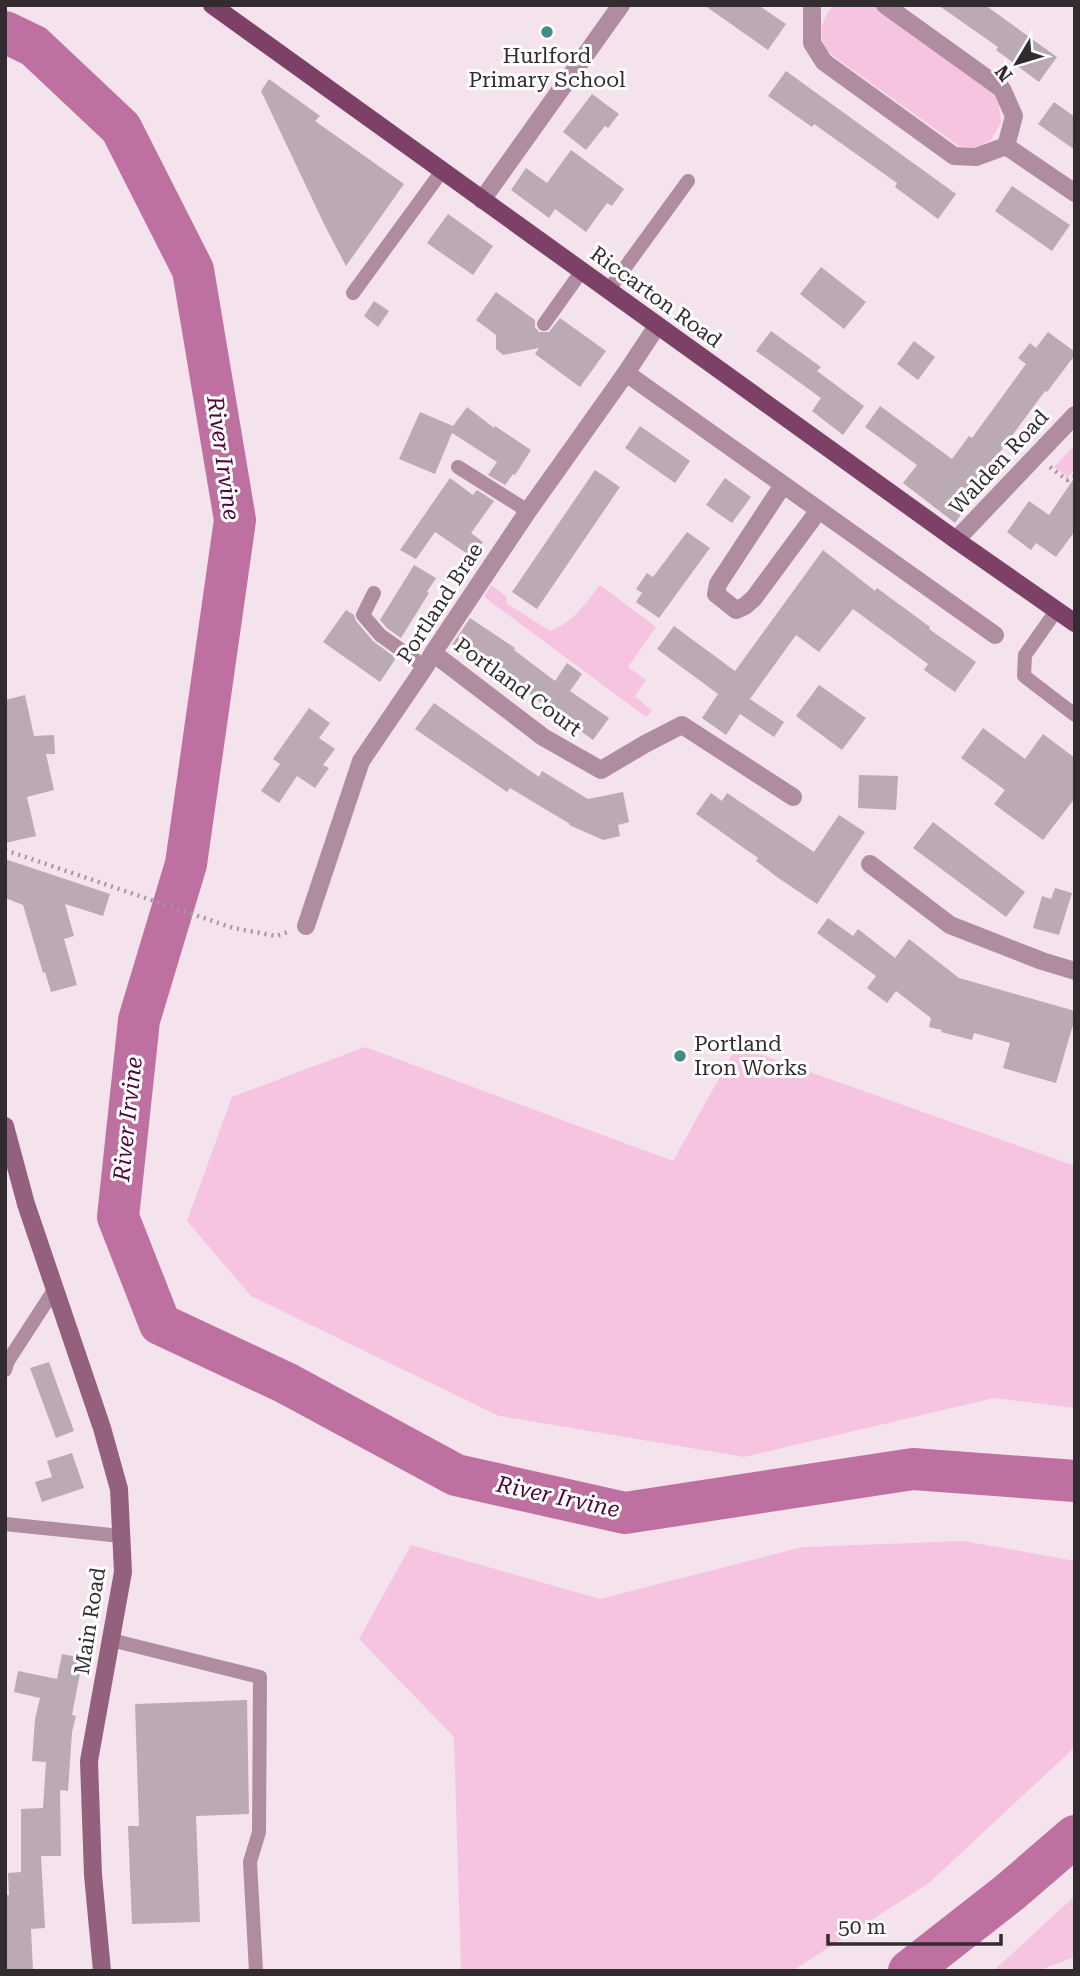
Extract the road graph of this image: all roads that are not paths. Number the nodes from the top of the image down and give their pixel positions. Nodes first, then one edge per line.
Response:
1 (212, 5) edge
2 (621, 5) edge
3 (811, 5) edge
4 (885, 5) edge
5 (1006, 146) junction
6 (442, 172) junction
7 (688, 181) dead end
8 (1075, 194) edge
9 (482, 200) junction
10 (581, 272) junction
11 (608, 291) junction
12 (354, 293) dead end
13 (544, 324) dead end
14 (657, 326) junction
15 (626, 373) junction
16 (1075, 415) edge
17 (458, 467) dead end
18 (783, 485) junction
19 (528, 510) junction
20 (819, 510) junction
21 (956, 540) junction
22 (374, 593) dead end
23 (1056, 611) junction
24 (1075, 623) edge
25 (995, 635) dead end
26 (429, 660) junction
27 (1075, 715) edge
28 (793, 797) dead end
29 (870, 864) dead end
30 (306, 926) road end
31 (1075, 971) edge
32 (5, 1126) edge
33 (54, 1290) junction
34 (5, 1370) edge
35 (5, 1524) edge
36 (121, 1536) junction
37 (111, 1640) junction
38 (102, 1971) edge
39 (256, 1971) edge

1 - 6 main road, Riccarton Road
2 - 9 street
3 - 5 street
4 - 5 street
5 - 8 street
6 - 9 main road, Riccarton Road
6 - 12 lane
7 - 11 lane
9 - 10 main road, Riccarton Road
10 - 11 main road, Riccarton Road
10 - 13 lane
11 - 14 main road, Riccarton Road
14 - 15 street, Portland Brae
14 - 21 main road, Riccarton Road
15 - 18 street
15 - 19 street, Portland Brae
16 - 21 street, Walden Road
17 - 19 lane
18 - 20 street
18 - 20 street
19 - 26 street, Portland Brae
20 - 25 street
21 - 23 main road, Riccarton Road
22 - 26 lane
23 - 24 main road, Riccarton Road
23 - 27 lane
26 - 28 street, Portland Court
26 - 30 street, Portland Brae
29 - 31 street
32 - 33 main road, Main Road
33 - 34 lane
33 - 36 main road, Main Road
35 - 36 lane
36 - 37 main road, Main Road
37 - 38 main road, Main Road
37 - 39 lane

